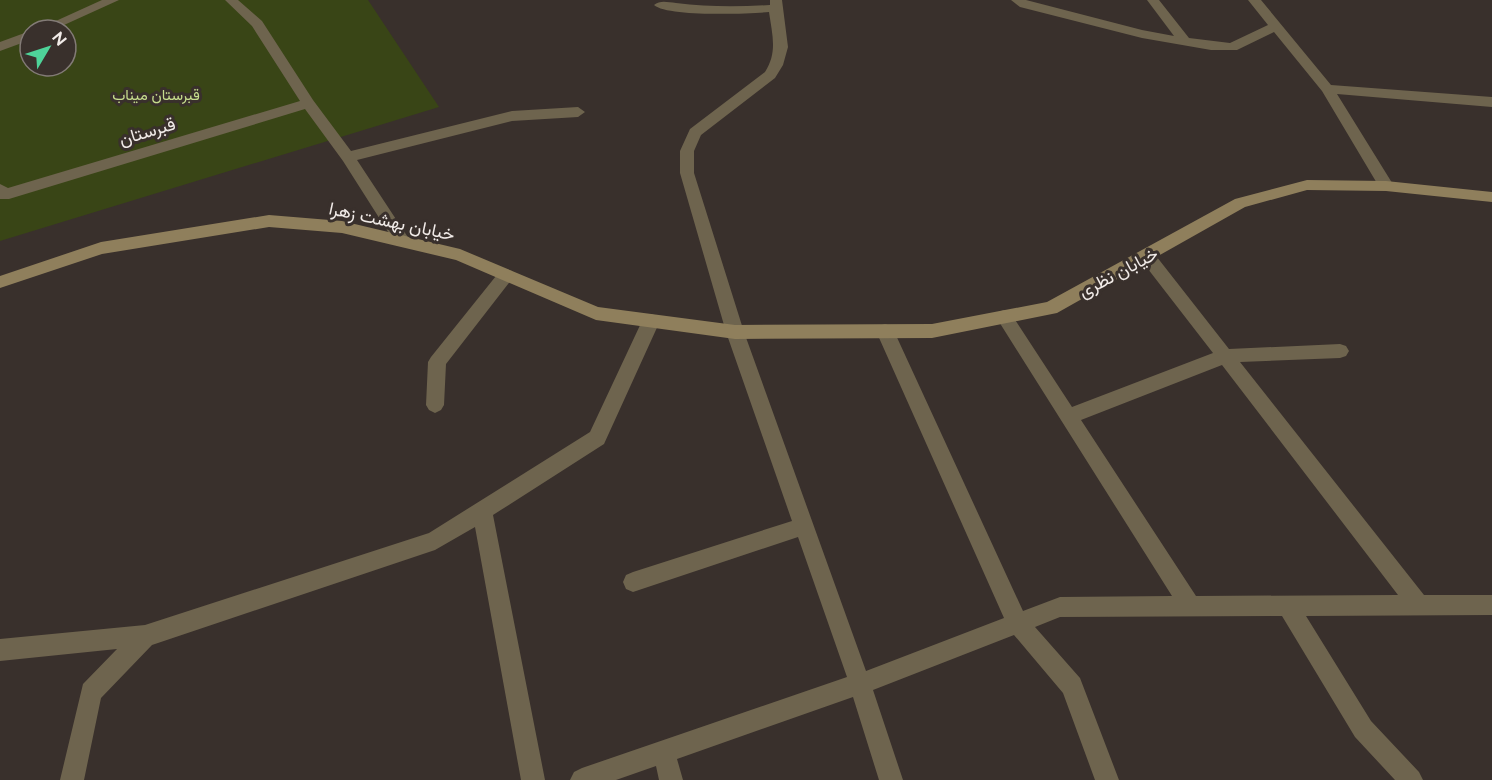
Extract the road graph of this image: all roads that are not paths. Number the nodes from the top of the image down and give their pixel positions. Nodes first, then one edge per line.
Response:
1 (113, 0) edge
2 (231, 0) edge
3 (1017, 0) edge
4 (1153, 0) edge
5 (1254, 0) edge
6 (776, 4) edge
7 (660, 5) dead end
8 (70, 18) edge
9 (1277, 26) junction
10 (18, 40) edge
11 (1186, 43) junction
12 (0, 47) edge
13 (1327, 89) junction
14 (1492, 102) edge
15 (308, 103) junction
16 (578, 112) dead end
17 (348, 157) junction
18 (1386, 186) junction
19 (1, 193) edge
20 (1492, 197) edge
21 (403, 242) junction
22 (1147, 256) junction
23 (506, 275) junction
24 (0, 282) edge
25 (1004, 317) junction
26 (651, 321) junction
27 (885, 331) junction
28 (735, 332) junction
29 (1340, 351) dead end
30 (1225, 356) junction
31 (435, 405) dead end
32 (1068, 417) junction
33 (482, 511) junction
34 (804, 526) junction
35 (633, 582) dead end
36 (1419, 605) junction
37 (1492, 605) edge
38 (1190, 606) junction
39 (1288, 606) junction
40 (1017, 622) junction
41 (145, 636) junction
42 (0, 650) edge
43 (860, 684) junction
44 (664, 752) junction
45 (72, 780) edge
46 (533, 780) edge
47 (582, 780) edge
48 (671, 780) edge
49 (891, 780) edge
50 (1107, 780) edge
51 (1411, 780) edge

1 - 8 street
2 - 15 street
3 - 11 street
4 - 11 street
5 - 9 street
6 - 7 street
6 - 28 street
9 - 11 street
9 - 13 street
10 - 12 street
13 - 14 street
13 - 18 street
15 - 17 street
15 - 19 street, قبرستان
16 - 17 street
17 - 21 street
18 - 20 main road, خیابان نظری
18 - 22 main road, خیابان نظری
21 - 23 main road, خیابان بهشت زهرا
21 - 24 main road, خیابان بهشت زهرا
22 - 25 main road, خیابان نظری
22 - 30 street
23 - 26 main road, خیابان بهشت زهرا
23 - 31 street
25 - 27 main road, خیابان نظری
25 - 32 street
26 - 28 main road, خیابان بهشت زهرا
26 - 33 street
27 - 28 main road, خیابان نظری
27 - 40 street
28 - 34 street
29 - 30 street
30 - 32 street
30 - 36 street
32 - 38 street
33 - 41 street
33 - 46 street
34 - 35 street
34 - 43 street
36 - 37 street
36 - 39 street
38 - 39 street
38 - 40 street
39 - 51 street
40 - 43 street
40 - 50 street
41 - 42 street
41 - 45 street
43 - 44 street
43 - 49 street
44 - 47 street
44 - 48 street

